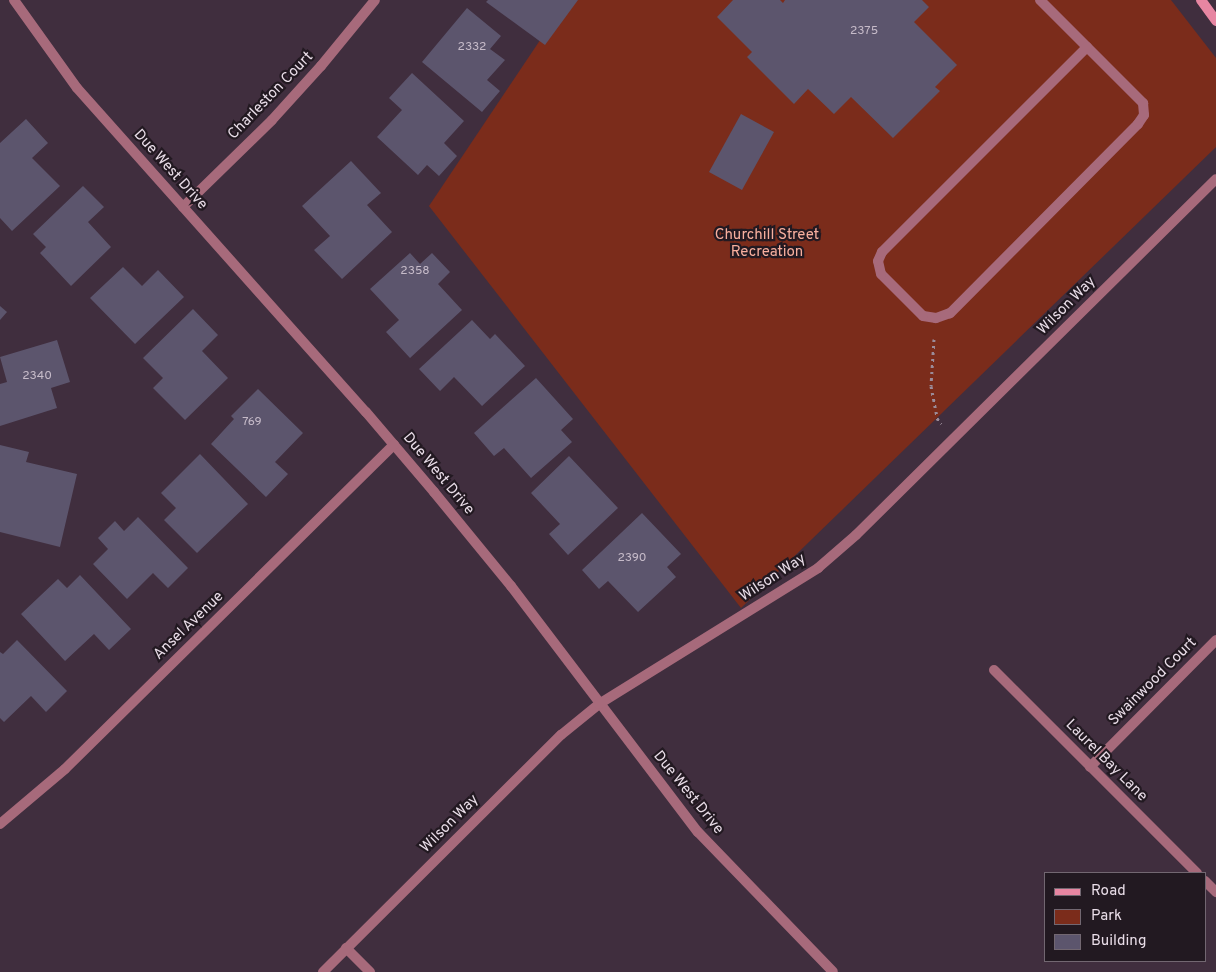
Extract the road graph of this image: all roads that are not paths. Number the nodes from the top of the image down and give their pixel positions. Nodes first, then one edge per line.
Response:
1 (14, 0) edge
2 (374, 0) edge
3 (1040, 0) edge
4 (1201, 0) edge
5 (1216, 21) edge
6 (1087, 46) junction
7 (1216, 179) edge
8 (183, 207) junction
9 (394, 446) junction
10 (1216, 640) edge
11 (994, 670) dead end
12 (600, 704) junction
13 (1090, 767) junction
14 (0, 824) edge
15 (1196, 872) edge
16 (1206, 882) edge
17 (1216, 892) edge
18 (346, 948) junction
19 (322, 972) edge
20 (370, 972) edge
21 (833, 972) edge

1 - 8 street, Due West Drive
2 - 8 street, Charleston Court
3 - 6 street
4 - 5 street
6 - 6 street
7 - 12 street, Wilson Way
8 - 9 street, Due West Drive
9 - 12 street, Due West Drive
9 - 14 street, Ansel Avenue
10 - 13 street, Swainwood Court
11 - 13 street, Laurel Bay Lane
12 - 18 street, Wilson Way
12 - 21 street, Due West Drive
13 - 15 street, Laurel Bay Lane
16 - 17 street
18 - 19 street, Wilson Way
18 - 20 street

